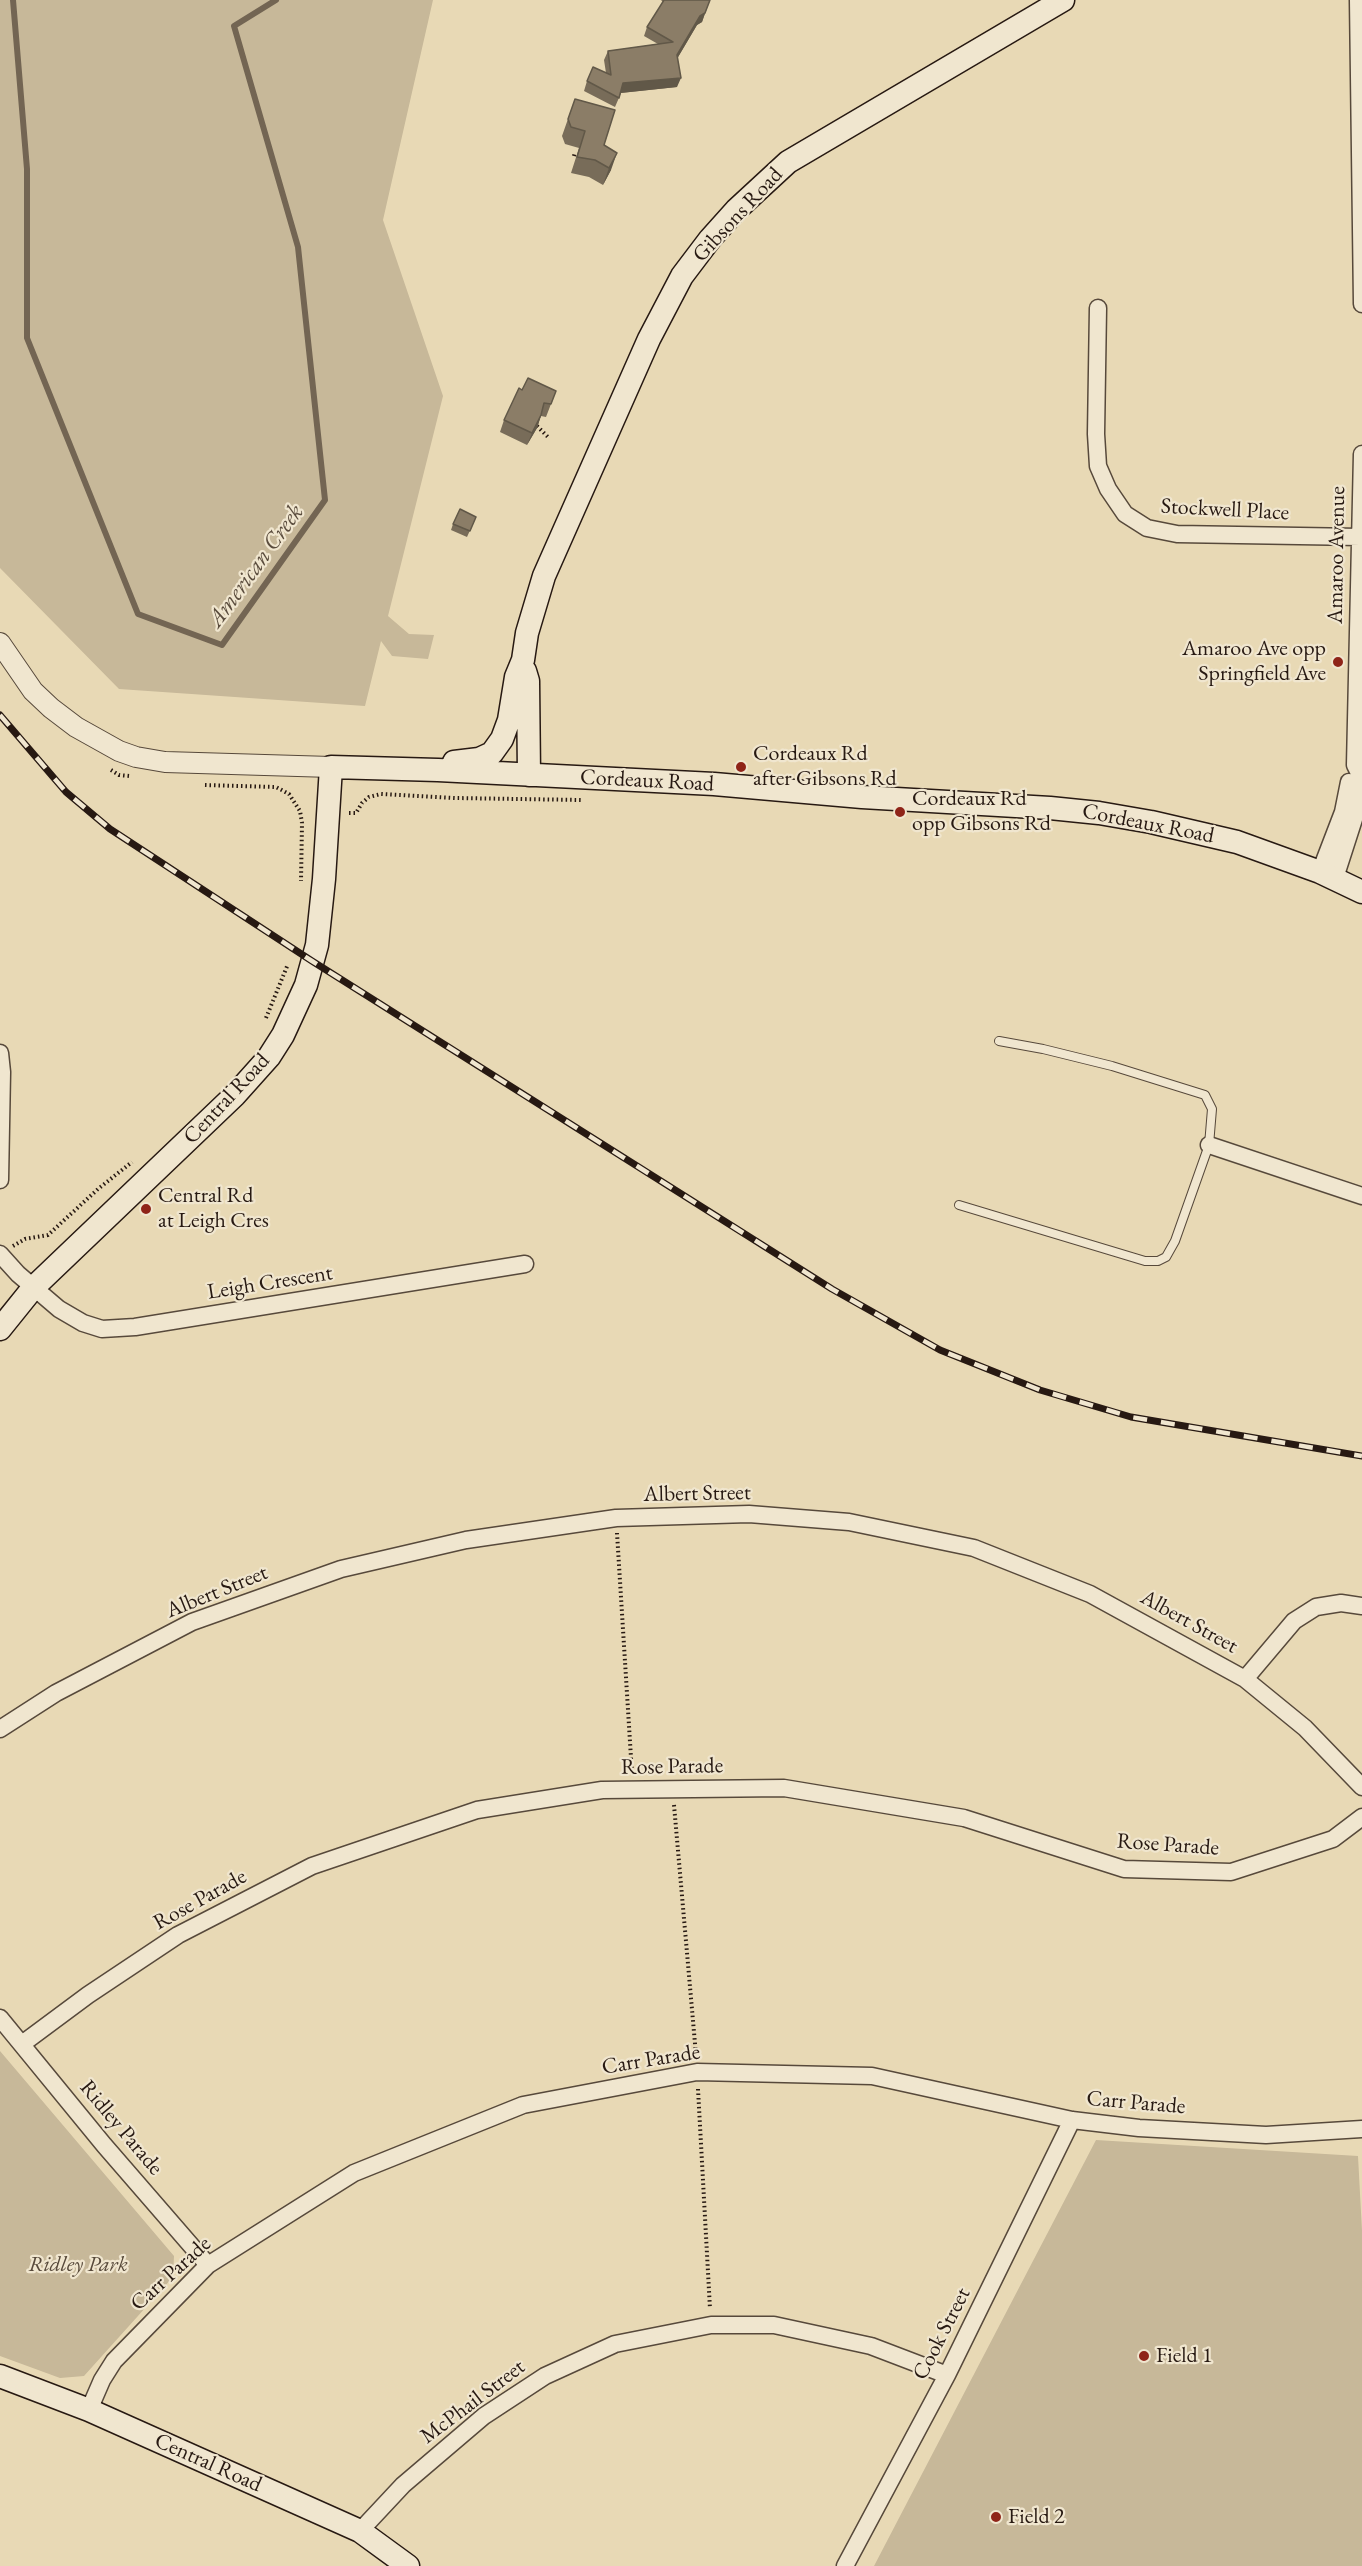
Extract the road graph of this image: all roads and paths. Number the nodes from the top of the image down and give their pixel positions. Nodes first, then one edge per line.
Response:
1 (1063, 0) edge
2 (1358, 0) edge
3 (1362, 304) edge
4 (1098, 308) dead end
5 (537, 426) edge
6 (549, 438) dead end
7 (1362, 454) edge
8 (1360, 537) junction
9 (1360, 639) edge
10 (0, 643) edge
11 (523, 660) junction
12 (330, 767) junction
13 (391, 769) junction
14 (529, 775) junction
15 (592, 800) dead end
16 (300, 811) dead end
17 (356, 813) dead end
18 (1327, 875) junction
19 (300, 890) dead end
20 (1362, 892) edge
21 (291, 956) dead end
22 (262, 1027) dead end
23 (999, 1041) dead end
24 (0, 1053) edge
25 (1209, 1145) junction
26 (139, 1157) dead end
27 (0, 1180) edge
28 (1362, 1196) edge
29 (959, 1205) dead end
30 (0, 1254) edge
31 (525, 1264) dead end
32 (33, 1288) junction
33 (0, 1329) edge
34 (616, 1518) junction
35 (1362, 1606) edge
36 (1245, 1680) junction
37 (0, 1730) edge
38 (1362, 1787) edge
39 (633, 1790) junction
40 (672, 1790) junction
41 (1362, 1817) edge
42 (0, 2018) edge
43 (22, 2044) junction
44 (697, 2072) junction
45 (1072, 2120) junction
46 (1362, 2129) edge
47 (208, 2265) junction
48 (711, 2325) junction
49 (947, 2375) junction
50 (0, 2376) edge
51 (89, 2410) junction
52 (360, 2531) junction
53 (408, 2566) edge
54 (846, 2566) edge

1 - 11 main road, Gibsons Road
2 - 3 street
4 - 8 street, Stockwell Place
5 - 6 path
7 - 8 street, Amaroo Avenue
8 - 9 street, Amaroo Avenue
9 - 18 street, Amaroo Avenue
10 - 12 street, Cordeaux Road
11 - 13 main road, Gibsons Road
11 - 14 main road, Gibsons Road
12 - 13 main road, Cordeaux Road
12 - 32 main road, Central Road
13 - 14 main road, Cordeaux Road
14 - 18 main road, Cordeaux Road
15 - 17 path
16 - 19 path
18 - 20 main road, Cordeaux Road
21 - 22 path
23 - 25 lane
24 - 27 street
25 - 28 street
25 - 29 lane
26 - 30 path
30 - 32 street, Leigh Crescent
31 - 32 street, Leigh Crescent
32 - 33 main road, Central Road
34 - 36 street, Albert Street
34 - 37 street, Albert Street
34 - 39 path
35 - 36 street
36 - 38 street, Albert Street
39 - 40 street, Rose Parade
39 - 43 street, Rose Parade
40 - 41 street, Rose Parade
40 - 44 path
42 - 43 street, Ridley Parade
43 - 47 street, Ridley Parade
44 - 45 street, Carr Parade
44 - 47 street, Carr Parade
44 - 48 path
45 - 46 street, Carr Parade
45 - 49 street, Cook Street
47 - 51 street, Carr Parade
48 - 49 street, McPhail Street
48 - 52 street, McPhail Street
49 - 54 street, Cook Street
50 - 51 main road, Central Road
51 - 52 main road, Central Road
52 - 53 main road, Central Road

